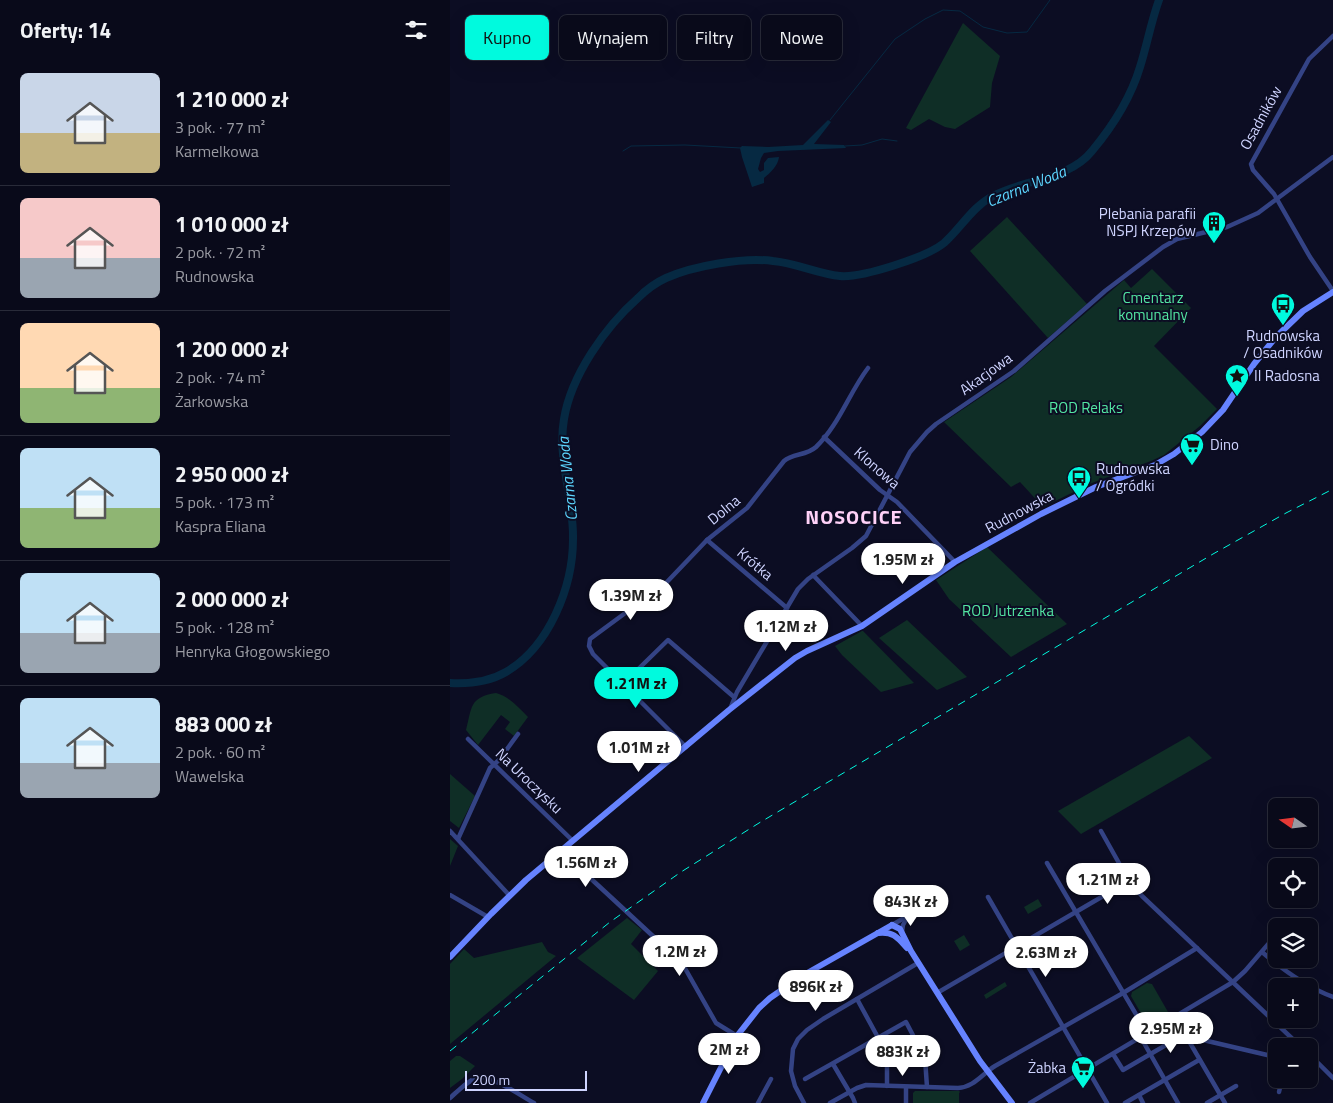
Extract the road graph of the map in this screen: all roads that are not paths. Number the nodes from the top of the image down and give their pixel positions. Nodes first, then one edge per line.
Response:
1 (1333, 36) edge
2 (1333, 157) edge
3 (1277, 200) junction
4 (1333, 292) edge
5 (868, 368) dead end
6 (824, 438) junction
7 (887, 495) junction
8 (707, 540) junction
9 (955, 562) junction
10 (813, 575) junction
11 (787, 608) junction
12 (862, 626) junction
13 (624, 683) junction
14 (734, 697) junction
15 (729, 710) junction
16 (518, 734) dead end
17 (468, 740) dead end
18 (686, 747) junction
19 (493, 765) junction
20 (450, 831) edge
21 (1102, 832) dead end
22 (458, 838) junction
23 (573, 841) junction
24 (561, 851) junction
25 (1047, 863) dead end
26 (1130, 881) junction
27 (450, 895) edge
28 (509, 895) junction
29 (988, 897) dead end
30 (935, 900) dead end
31 (1076, 912) junction
32 (910, 914) junction
33 (488, 917) junction
34 (892, 924) junction
35 (877, 933) junction
36 (900, 935) junction
37 (1268, 945) edge
38 (1017, 946) junction
39 (1197, 948) junction
40 (1262, 952) junction
41 (450, 956) edge
42 (918, 963) junction
43 (1233, 982) junction
44 (937, 993) junction
45 (1123, 993) junction
46 (1333, 997) edge
47 (857, 999) junction
48 (1175, 1017) junction
49 (1064, 1027) junction
50 (1147, 1033) junction
51 (737, 1036) junction
52 (1186, 1036) junction
53 (878, 1038) junction
54 (1291, 1038) edge
55 (1144, 1043) dead end
56 (1113, 1054) junction
57 (1150, 1054) junction
58 (1268, 1055) edge
59 (1199, 1060) junction
60 (1318, 1063) edge
61 (833, 1064) junction
62 (1088, 1069) junction
63 (987, 1072) junction
64 (1333, 1078) edge
65 (771, 1079) dead end
66 (805, 1080) dead end
67 (1165, 1080) junction
68 (887, 1086) junction
69 (1236, 1086) dead end
70 (906, 1087) junction
71 (927, 1087) junction
72 (1280, 1088) edge
73 (850, 1092) junction
74 (1279, 1092) dead end
75 (1139, 1095) junction
76 (1220, 1095) junction
77 (450, 1098) edge
78 (534, 1103) edge
79 (703, 1103) edge
80 (758, 1103) edge
81 (804, 1103) edge
82 (830, 1103) edge
83 (855, 1103) edge
84 (906, 1103) edge
85 (1012, 1103) edge
86 (1030, 1103) edge
87 (1107, 1103) edge
88 (1125, 1103) edge
89 (1143, 1103) edge
90 (1178, 1103) edge
91 (1207, 1103) edge
92 (1225, 1103) edge

1 - 3 street, Osadników
2 - 3 street, Akacjowa
3 - 4 street, Osadników
3 - 7 street, Akacjowa
4 - 9 main road, Rudnowska
5 - 6 street, Dolna
6 - 7 street, Klonowa
6 - 8 street, Dolna
7 - 9 street, Klonowa
7 - 10 street, Akacjowa
8 - 11 street, Krótka
8 - 13 street, Dolna
9 - 12 main road, Rudnowska
10 - 11 street, Akacjowa
10 - 12 street
11 - 14 street, Akacjowa
12 - 15 main road, Rudnowska
13 - 14 street
13 - 18 street
14 - 15 street, Akacjowa
15 - 18 main road, Rudnowska
16 - 19 street
17 - 19 street, Na Uroczysku
18 - 23 main road, Rudnowska
19 - 22 street
19 - 23 street, Na Uroczysku
20 - 22 street
21 - 26 street
22 - 28 street
23 - 24 main road, Rudnowska
24 - 28 main road, Rudnowska
24 - 51 street
25 - 31 street
26 - 31 street
26 - 39 street
27 - 33 street
28 - 33 main road, Rudnowska
29 - 38 street
30 - 32 street
31 - 38 street
31 - 45 street
32 - 34 street
32 - 36 street
33 - 41 main road, Rudnowska
34 - 35 main road
34 - 36 main road
35 - 36 main road
35 - 51 main road
36 - 42 main road
37 - 40 street
38 - 44 street
38 - 49 street
39 - 43 street
39 - 45 street
40 - 43 street
40 - 46 street
42 - 44 main road
42 - 47 street
43 - 48 street
43 - 54 street
44 - 63 main road
45 - 49 street
45 - 50 street
47 - 53 street
47 - 81 street
48 - 50 street
48 - 52 street
49 - 62 street
49 - 63 street
50 - 56 street
51 - 79 main road
52 - 57 street
52 - 58 street
52 - 59 street
53 - 61 street
53 - 68 street
53 - 71 street
55 - 57 street
56 - 57 street
56 - 62 street
57 - 67 street
59 - 67 street
59 - 76 street
60 - 64 street
61 - 66 street
61 - 73 street
62 - 86 street
62 - 87 street
63 - 71 street
63 - 85 main road
65 - 80 street
67 - 75 street
67 - 90 street
68 - 70 street
68 - 73 street
69 - 76 street
70 - 71 street
70 - 84 street
72 - 74 street
73 - 82 street
73 - 83 street
75 - 88 street
75 - 89 street
76 - 91 street
76 - 92 street
77 - 78 street

